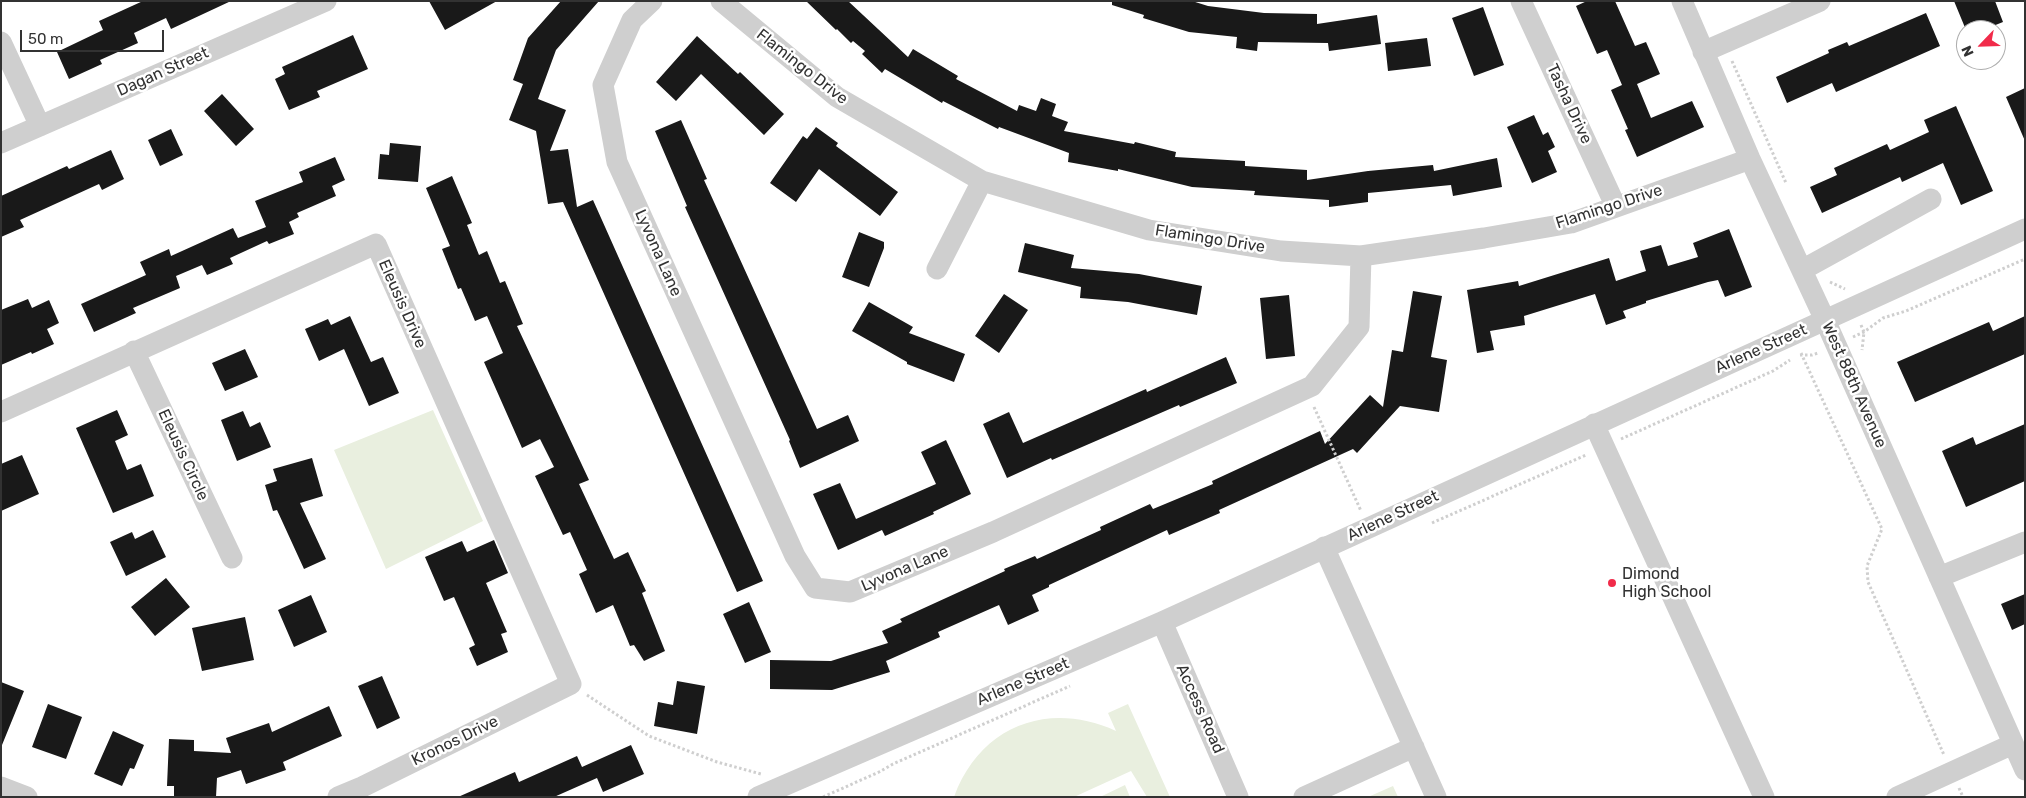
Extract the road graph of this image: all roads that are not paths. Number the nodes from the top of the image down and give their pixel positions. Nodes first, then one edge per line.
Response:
1 (326, 1) edge
2 (652, 1) edge
3 (721, 1) edge
4 (1521, 1) edge
5 (1682, 1) edge
6 (1820, 1) edge
7 (1, 42) edge
8 (1703, 52) junction
9 (40, 126) junction
10 (1, 143) edge
11 (1750, 159) junction
12 (982, 181) junction
13 (1932, 200) dead end
14 (1616, 207) junction
15 (2025, 229) edge
16 (1361, 256) junction
17 (1811, 265) junction
18 (937, 269) dead end
19 (1825, 320) junction
20 (134, 351) junction
21 (1, 412) edge
22 (1594, 424) junction
23 (2025, 542) edge
24 (1324, 547) junction
25 (232, 558) dead end
26 (1939, 577) junction
27 (1162, 622) junction
28 (571, 684) joint
29 (2013, 744) junction
30 (1414, 747) junction
31 (2025, 770) edge
32 (1, 787) edge
33 (365, 792) edge
34 (27, 797) edge
35 (338, 797) edge
36 (758, 797) edge
37 (1238, 797) edge
38 (1304, 797) edge
39 (1436, 797) edge
40 (1764, 797) edge
41 (1897, 797) edge

1 - 9 street, Dagan Street
2 - 16 street, Lyvona Lane
3 - 12 street, Flamingo Drive
4 - 14 street, Tasha Drive
5 - 8 street, West 88th Avenue
6 - 8 street
7 - 9 street
8 - 11 street, West 88th Avenue
9 - 10 street, Dagan Street
11 - 14 street, Flamingo Drive
11 - 17 street, West 88th Avenue
12 - 16 street, Flamingo Drive
12 - 18 street
13 - 17 street
14 - 16 street, Flamingo Drive
15 - 19 street, Arlene Street
17 - 19 street, West 88th Avenue
19 - 22 street, Arlene Street
19 - 26 street, West 88th Avenue
20 - 21 street, Eleusis Drive
20 - 25 street, Eleusis Circle
20 - 28 street, Eleusis Drive
22 - 24 street, Arlene Street
22 - 40 street
23 - 26 street
24 - 27 street, Arlene Street
24 - 30 street
26 - 29 street, West 88th Avenue
27 - 36 street, Arlene Street
27 - 37 street, Access Road
28 - 33 street, Kronos Drive
29 - 31 street, West 88th Avenue
29 - 41 street
30 - 38 street
30 - 39 street
32 - 34 street
33 - 35 street, Kronos Drive

